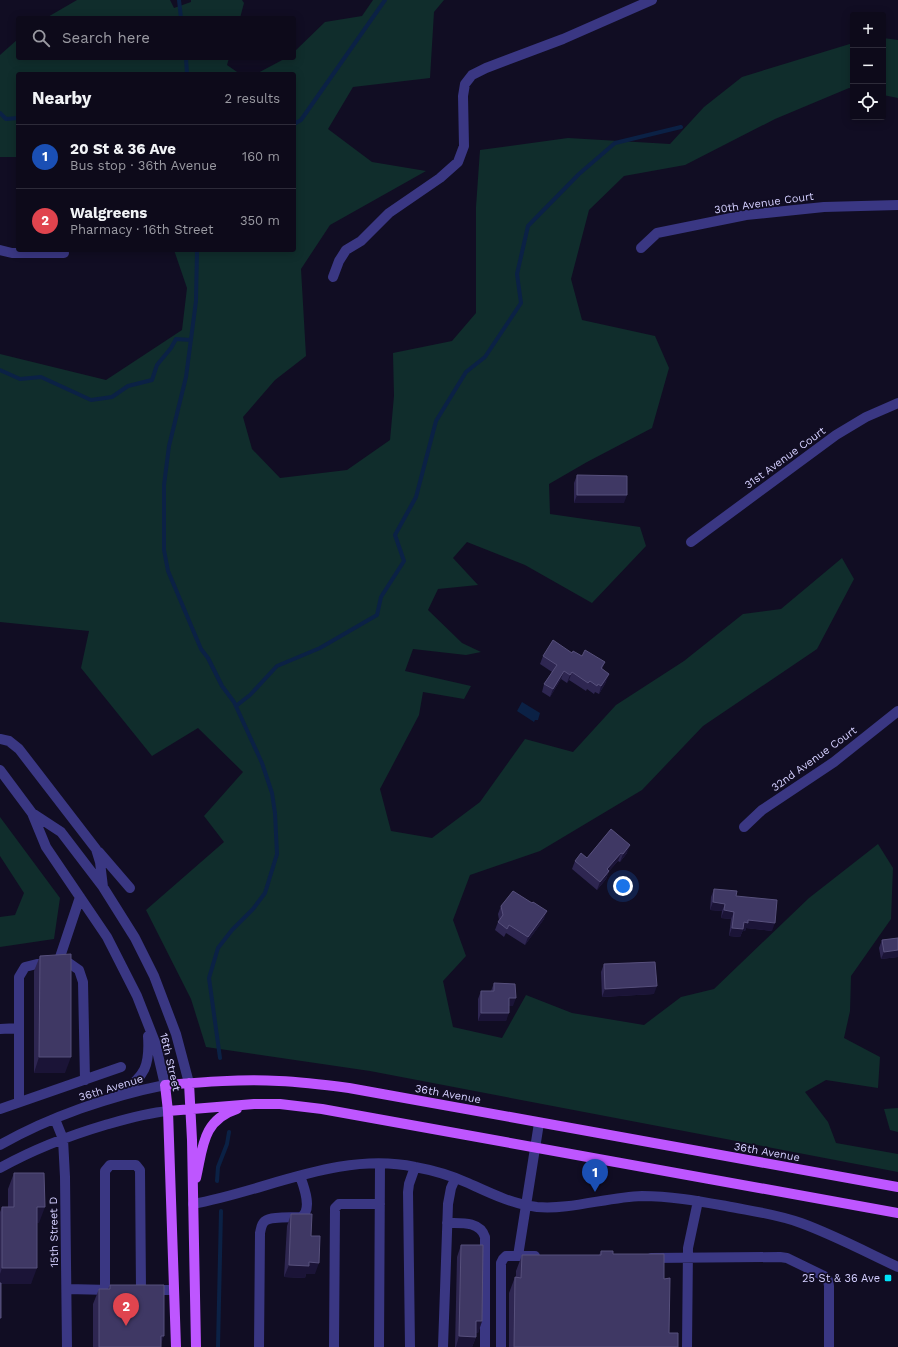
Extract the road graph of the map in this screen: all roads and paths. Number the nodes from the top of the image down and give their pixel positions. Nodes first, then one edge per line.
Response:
1 (652, 0) edge
2 (898, 204) edge
3 (641, 248) dead end
4 (0, 250) edge
5 (64, 253) dead end
6 (334, 278) dead end
7 (898, 403) edge
8 (691, 542) dead end
9 (898, 711) edge
10 (0, 738) edge
11 (0, 770) edge
12 (32, 813) junction
13 (744, 827) dead end
14 (96, 849) junction
15 (103, 887) junction
16 (130, 888) dead end
17 (80, 897) junction
18 (58, 963) junction
19 (137, 996) junction
20 (19, 1028) junction
21 (0, 1029) edge
22 (121, 1067) dead end
23 (85, 1080) junction
24 (189, 1083) junction
25 (165, 1085) junction
26 (116, 1096) junction
27 (19, 1102) junction
28 (254, 1104) junction
29 (0, 1109) edge
30 (190, 1109) junction
31 (168, 1111) junction
32 (55, 1119) junction
33 (539, 1123) junction
34 (63, 1139) junction
35 (0, 1145) edge
36 (535, 1148) junction
37 (380, 1164) junction
38 (415, 1166) junction
39 (0, 1168) edge
40 (300, 1176) junction
41 (455, 1179) junction
42 (898, 1187) edge
43 (193, 1199) junction
44 (698, 1202) junction
45 (380, 1204) junction
46 (525, 1205) junction
47 (898, 1213) edge
48 (447, 1222) junction
49 (518, 1256) junction
50 (541, 1256) edge
51 (642, 1257) edge
52 (688, 1258) junction
53 (898, 1267) edge
54 (66, 1289) junction
55 (105, 1290) junction
56 (119, 1290) edge
57 (173, 1290) junction
58 (67, 1347) edge
59 (176, 1347) edge
60 (196, 1347) edge
61 (259, 1347) edge
62 (334, 1347) edge
63 (379, 1347) edge
64 (410, 1347) edge
65 (443, 1347) edge
66 (485, 1347) edge
67 (501, 1347) edge
68 (687, 1347) edge
69 (829, 1347) edge

1 - 6 street
2 - 3 street, 30th Avenue Court
4 - 5 street
7 - 8 street, 31st Avenue Court
9 - 13 street, 32nd Avenue Court
10 - 14 street, 16th Street
11 - 12 street, 16th Street
12 - 15 street, 16th Street
12 - 17 street, 16th Street
14 - 15 street, 16th Street
14 - 16 street, 16th Street
15 - 24 street, 16th Street
17 - 18 street
17 - 19 street, 16th Street
18 - 20 street
18 - 23 street
19 - 25 street, 16th Street
19 - 26 street
20 - 21 street
20 - 27 street
22 - 23 street
23 - 27 street
24 - 25 main road, 36th Avenue
24 - 30 main road, 16th Street
24 - 33 main road, 36th Avenue
25 - 26 street, 36th Avenue
25 - 31 main road, 16th Street
26 - 32 street, 36th Avenue
27 - 29 street
28 - 30 main road
28 - 36 main road
28 - 43 main road
30 - 31 main road
30 - 43 main road, 16th Street
31 - 34 street
31 - 57 main road, 16th Street
32 - 34 street, 15th Street D
32 - 35 street, 36th Avenue
33 - 36 street
33 - 42 main road, 36th Avenue
34 - 39 street
34 - 54 street, 15th Street D
36 - 46 street
36 - 47 main road
37 - 38 street
37 - 40 street
37 - 45 street
38 - 41 street
38 - 64 street
40 - 43 street
40 - 61 street
41 - 46 street
41 - 48 street
43 - 60 main road, 16th Street
44 - 46 street
44 - 52 street
44 - 53 street
45 - 62 street
45 - 63 street
46 - 49 street
48 - 65 street
48 - 66 street
49 - 50 street
49 - 67 street
51 - 52 street
52 - 68 street
52 - 69 street
54 - 55 street
54 - 58 street, 15th Street D
55 - 56 street
55 - 57 street
57 - 59 main road, 16th Street

